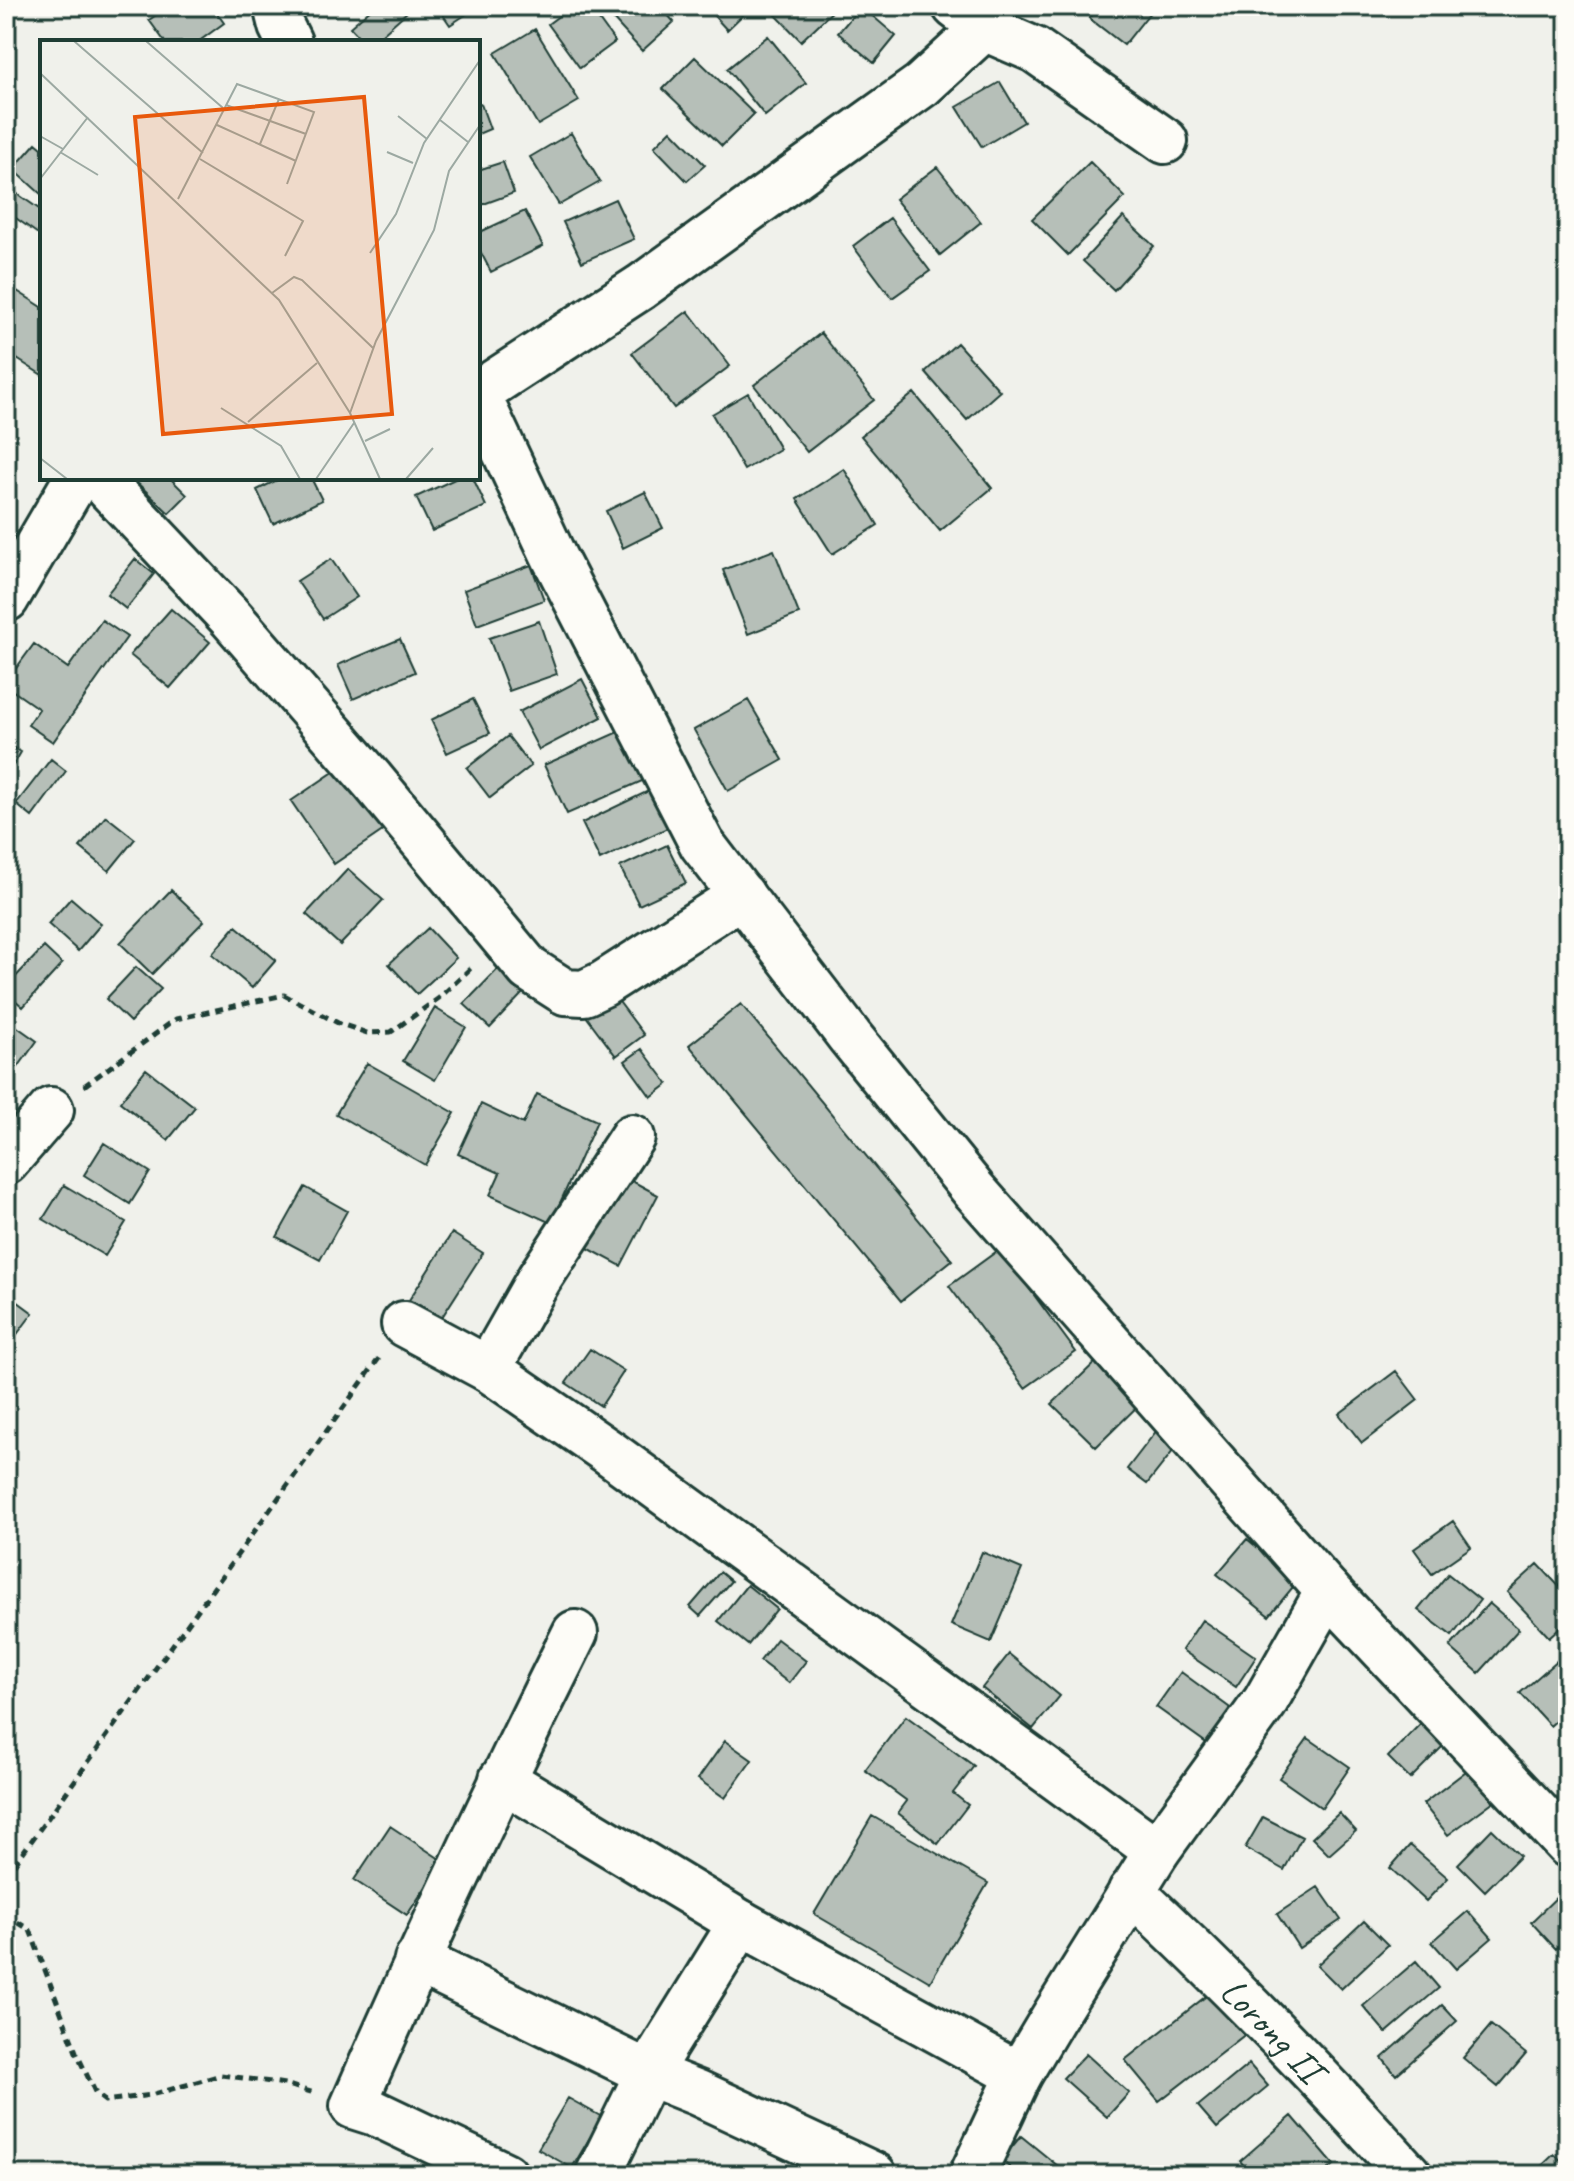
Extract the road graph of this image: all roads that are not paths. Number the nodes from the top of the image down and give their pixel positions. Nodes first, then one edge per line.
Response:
1 (970, 17) edge
2 (1165, 141) dead end
3 (480, 393) edge
4 (480, 398) edge
5 (76, 480) edge
6 (101, 480) edge
7 (6, 599) edge
8 (742, 895) junction
9 (51, 1110) road end
10 (632, 1137) dead end
11 (6, 1162) edge
12 (404, 1324) road end
13 (488, 1369) junction
14 (1328, 1591) junction
15 (575, 1633) dead end
16 (502, 1779) junction
17 (1568, 1845) edge
18 (1157, 1851) junction
19 (1131, 1891) junction
20 (741, 1923) junction
21 (417, 1960) junction
22 (648, 2073) junction
23 (1019, 2075) junction
24 (505, 2175) edge
25 (598, 2175) edge
26 (874, 2175) edge
27 (972, 2175) edge
28 (1409, 2175) edge

1 - 2 street
1 - 3 street
4 - 8 street
5 - 7 street
6 - 8 street
8 - 14 street
9 - 11 street
10 - 13 street
12 - 13 street
13 - 18 street
14 - 17 street
14 - 18 street
15 - 16 street
16 - 20 street
16 - 21 street
18 - 19 street
19 - 23 street
19 - 28 street, Lorong II
20 - 22 street
20 - 23 street
21 - 22 street
21 - 24 street
22 - 25 street
22 - 26 street
23 - 27 street

